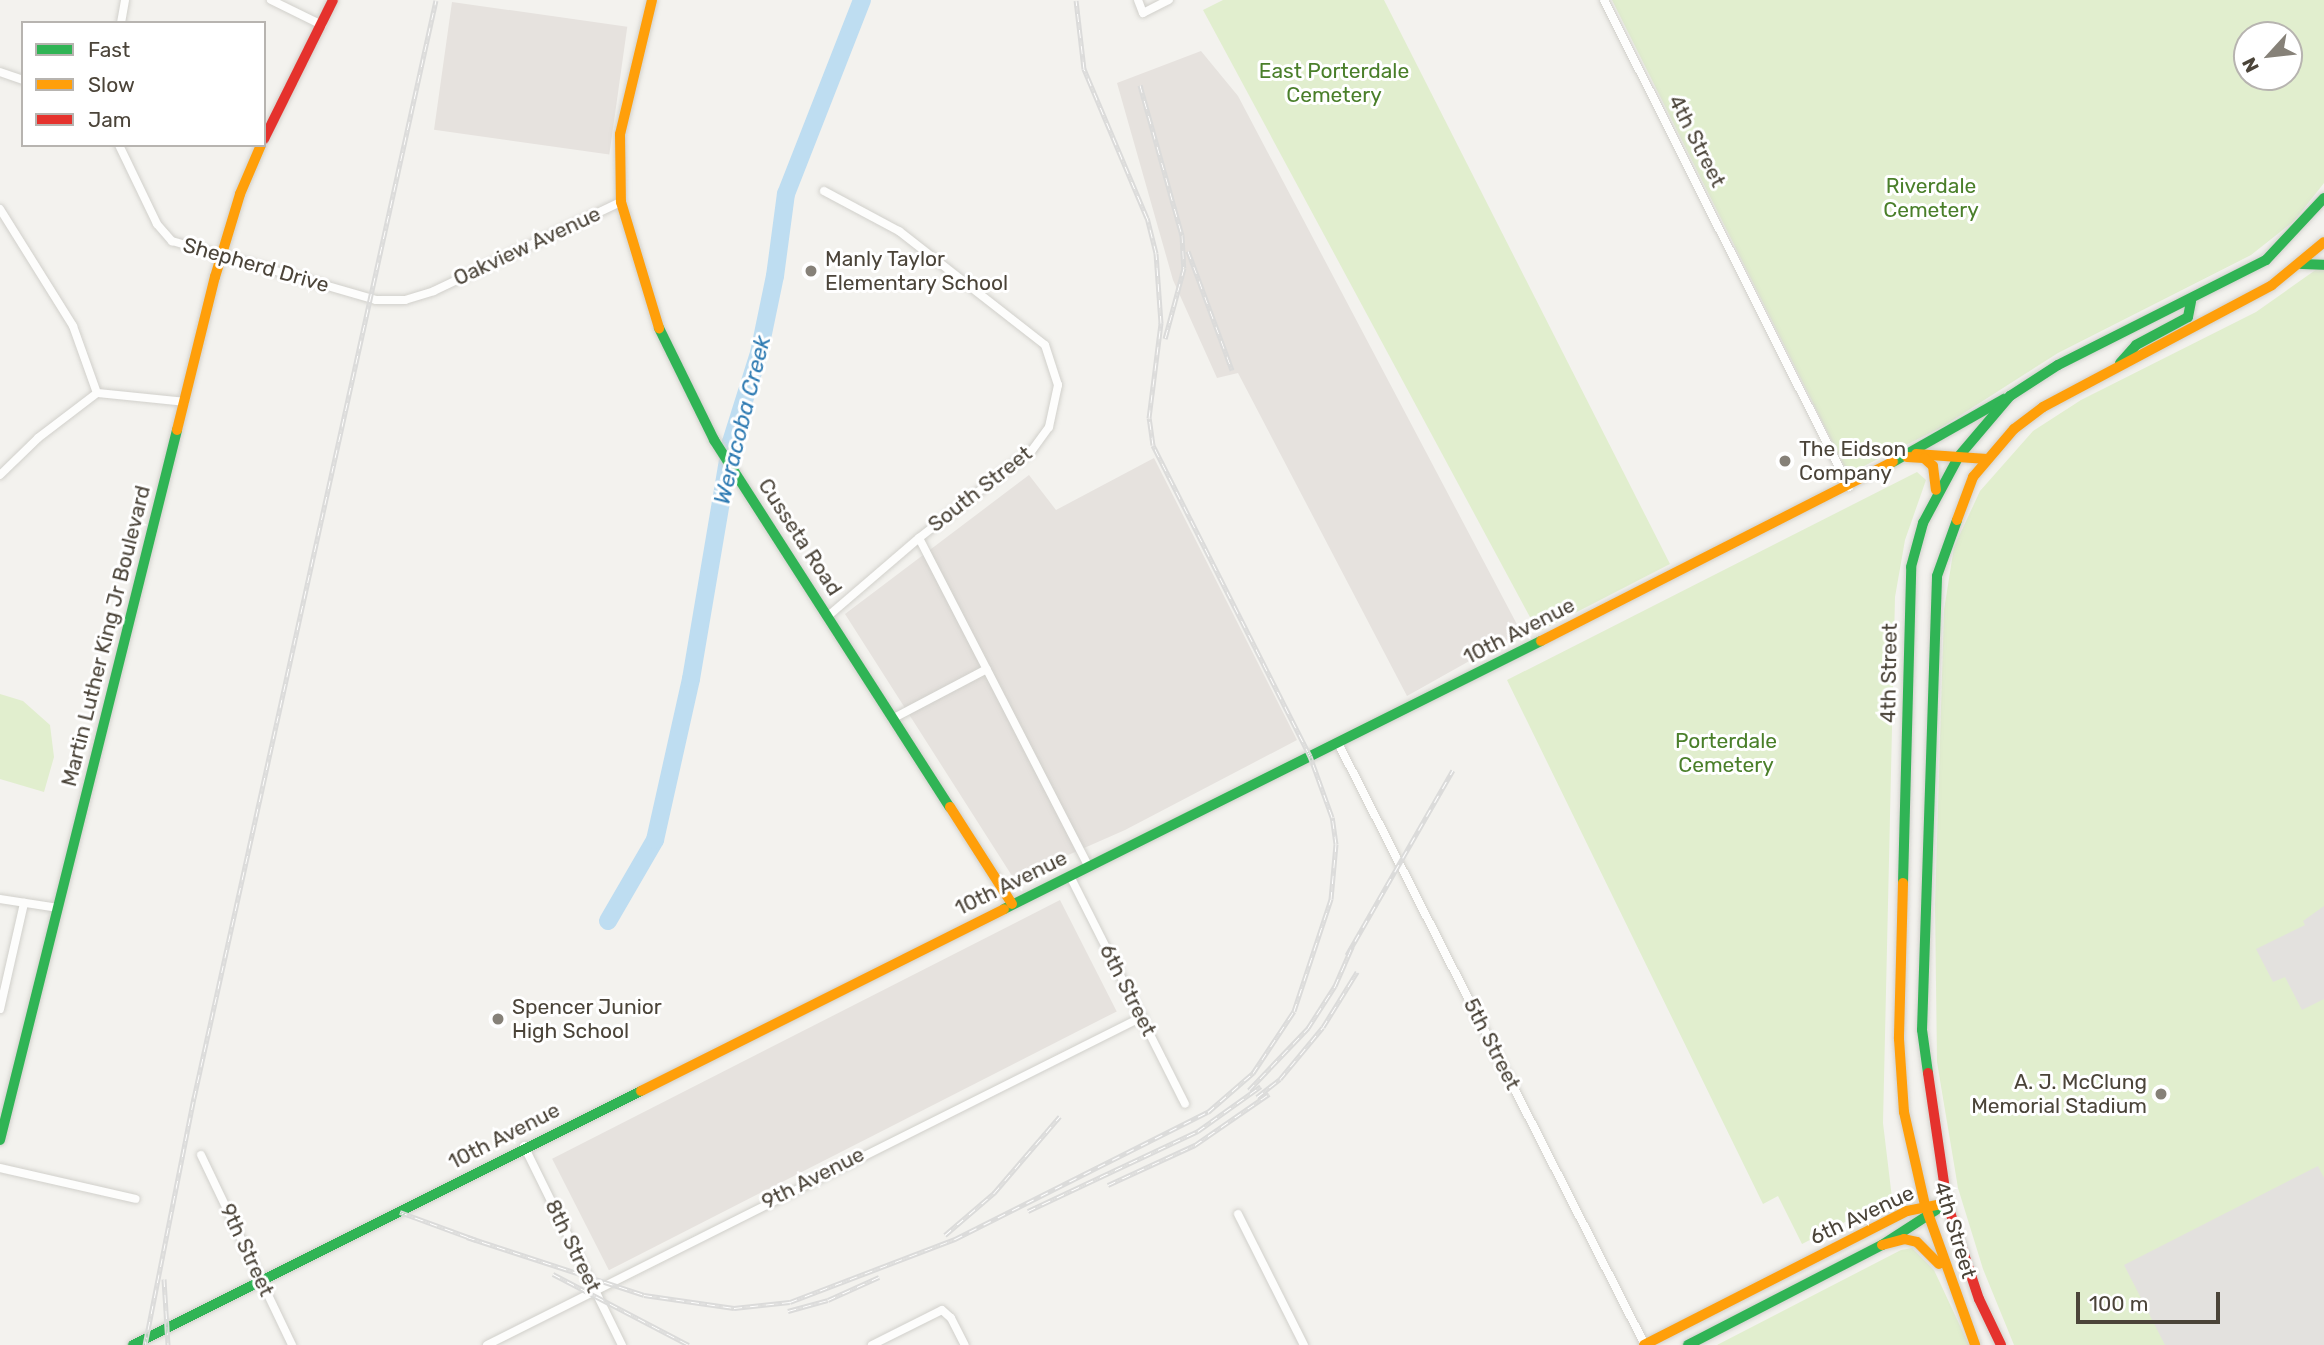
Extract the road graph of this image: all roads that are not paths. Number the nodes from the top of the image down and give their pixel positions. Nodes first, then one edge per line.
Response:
1 (125, 0) edge
2 (271, 0) edge
3 (333, 0) edge
4 (652, 0) edge
5 (1138, 0) edge
6 (1169, 0) edge
7 (1604, 0) edge
8 (121, 21) edge
9 (322, 25) junction
10 (0, 74) edge
11 (21, 79) edge
12 (266, 135) edge
13 (120, 147) edge
14 (260, 147) edge
15 (824, 191) dead end
16 (621, 202) junction
17 (2322, 205) edge
18 (0, 209) edge
19 (2324, 242) edge
20 (220, 258) junction
21 (2301, 264) junction
22 (2324, 265) edge
23 (365, 296) joint
24 (2191, 301) junction
25 (2112, 371) junction
26 (97, 393) junction
27 (2010, 396) junction
28 (185, 402) junction
29 (1959, 456) junction
30 (1907, 457) junction
31 (1987, 459) junction
32 (0, 475) edge
33 (1849, 487) junction
34 (1936, 494) junction
35 (919, 538) junction
36 (828, 616) junction
37 (987, 669) junction
38 (892, 719) junction
39 (1338, 743) junction
40 (1089, 867) junction
41 (1070, 876) junction
42 (0, 899) edge
43 (24, 903) junction
44 (1012, 904) junction
45 (58, 908) junction
46 (0, 1009) edge
47 (1142, 1017) junction
48 (1185, 1104) dead end
49 (0, 1140) edge
50 (524, 1146) junction
51 (201, 1155) dead end
52 (0, 1168) edge
53 (136, 1199) dead end
54 (1947, 1203) junction
55 (1925, 1205) junction
56 (1238, 1214) dead end
57 (1930, 1219) junction
58 (1882, 1245) junction
59 (1947, 1277) junction
60 (262, 1284) junction
61 (594, 1290) junction
62 (133, 1345) edge
63 (292, 1345) edge
64 (486, 1345) edge
65 (622, 1345) edge
66 (872, 1345) edge
67 (965, 1345) edge
68 (1304, 1345) edge
69 (1645, 1345) edge
70 (1688, 1345) edge
71 (1975, 1345) edge
72 (2001, 1345) edge

1 - 8 street
2 - 9 street
3 - 9 main road
4 - 16 main road, Cusseta Road
5 - 6 street
7 - 33 street, 4th Street
9 - 12 main road
10 - 11 street
13 - 20 street, Shepherd Drive
14 - 20 main road, Martin Luther King Jr Boulevard
15 - 35 street, South Street
16 - 23 street, Oakview Avenue
16 - 36 main road, Cusseta Road
17 - 24 main road, 4th Street
18 - 26 street
19 - 21 main road, 4th Street
20 - 23 street, Shepherd Drive
20 - 28 main road, Martin Luther King Jr Boulevard
21 - 22 main road
21 - 25 main road, 4th Street
24 - 25 main road
24 - 27 main road, 4th Street
25 - 31 main road, 4th Street
26 - 28 street
26 - 32 street
27 - 29 main road, 4th Street
27 - 30 main road, 10th Avenue
28 - 45 main road, Martin Luther King Jr Boulevard
29 - 30 main road, 10th Avenue
29 - 31 main road, 10th Avenue
29 - 34 main road, 4th Street
30 - 33 main road, 10th Avenue
30 - 34 main road
31 - 54 main road, 4th Street
33 - 39 main road, 10th Avenue
34 - 55 main road, 4th Street
35 - 36 street
35 - 37 street, South Street
36 - 38 main road, Cusseta Road
37 - 38 street
37 - 40 street, South Street
38 - 44 main road, Cusseta Road
39 - 40 main road, 10th Avenue
39 - 69 street, 5th Street
40 - 41 main road, 10th Avenue
41 - 44 main road, 10th Avenue
41 - 47 street, 6th Street
42 - 43 street
43 - 45 street
43 - 46 street
44 - 50 main road, 10th Avenue
45 - 49 main road, Martin Luther King Jr Boulevard
47 - 48 street, 6th Street
47 - 61 street, 9th Avenue
50 - 60 main road, 10th Avenue
50 - 61 street, 8th Street
51 - 60 street, 9th Street
52 - 53 street
54 - 55 main road, 6th Avenue
54 - 57 main road, 6th Avenue
54 - 72 main road, 4th Street
55 - 57 main road, 4th Street
55 - 69 main road, 6th Avenue
56 - 68 street
57 - 58 main road, 6th Avenue
57 - 59 main road, 4th Street
58 - 59 main road
58 - 70 main road, 6th Avenue
59 - 71 main road, 4th Street
60 - 62 main road, 10th Avenue
60 - 63 street, 9th Street
61 - 64 street, 9th Avenue
61 - 65 street, 8th Street
66 - 67 street

